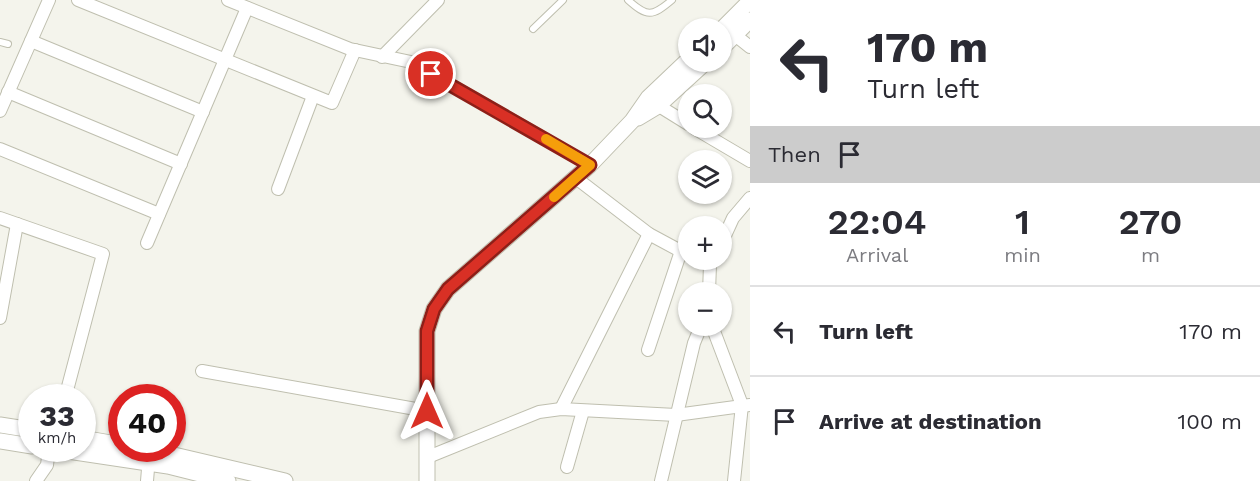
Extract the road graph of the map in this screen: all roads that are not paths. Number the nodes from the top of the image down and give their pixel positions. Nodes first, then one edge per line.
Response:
1 (49, 0) edge
2 (78, 0) edge
3 (228, 0) edge
4 (438, 0) edge
5 (563, 0) edge
6 (628, 0) edge
7 (672, 0) edge
8 (750, 2) edge
9 (244, 4) edge
10 (750, 20) edge
11 (732, 24) edge
12 (732, 28) edge
13 (533, 29) dead end
14 (732, 34) edge
15 (31, 41) junction
16 (0, 42) edge
17 (8, 44) dead end
18 (750, 47) edge
19 (355, 50) junction
20 (382, 57) junction
21 (225, 60) junction
22 (678, 72) edge
23 (693, 72) edge
24 (8, 92) junction
25 (313, 96) junction
26 (653, 102) junction
27 (0, 111) edge
28 (203, 112) junction
29 (678, 118) edge
30 (711, 138) edge
31 (0, 149) edge
32 (750, 161) edge
33 (181, 164) junction
34 (590, 165) junction
35 (576, 178) junction
36 (278, 189) dead end
37 (749, 200) edge
38 (159, 214) junction
39 (0, 218) edge
40 (732, 220) edge
41 (17, 224) junction
42 (649, 234) junction
43 (147, 243) dead end
44 (678, 249) edge
45 (679, 270) edge
46 (0, 318) edge
47 (697, 336) edge
48 (715, 336) edge
49 (648, 350) dead end
50 (202, 371) dead end
51 (69, 384) edge
52 (746, 405) edge
53 (561, 409) junction
54 (427, 411) junction
55 (583, 411) junction
56 (676, 415) junction
57 (0, 425) edge
58 (18, 428) edge
59 (0, 441) edge
60 (18, 444) edge
61 (428, 457) junction
62 (47, 462) edge
63 (147, 462) edge
64 (171, 462) edge
65 (185, 462) edge
66 (567, 468) dead end
67 (261, 478) edge
68 (36, 481) edge
69 (147, 481) edge
70 (228, 481) edge
71 (285, 481) edge
72 (427, 481) edge
73 (650, 481) edge
74 (661, 481) edge
75 (734, 481) edge

1 - 15 street
2 - 21 street
3 - 9 street
4 - 20 street
5 - 13 lane
6 - 7 lane
8 - 11 street
9 - 19 street
9 - 21 street
10 - 12 street
14 - 18 street
15 - 24 street
15 - 28 street
16 - 17 lane
19 - 20 street
19 - 25 street
20 - 34 street
21 - 25 street
21 - 28 street
22 - 26 street
23 - 26 street
24 - 27 street
24 - 33 street
25 - 36 street
26 - 29 street
26 - 34 street
28 - 33 street
30 - 32 street
31 - 38 street
33 - 38 street
34 - 35 street
35 - 42 street
35 - 54 street
37 - 40 street
38 - 43 street
39 - 41 street
41 - 46 street
41 - 51 street
42 - 44 street
42 - 53 street
45 - 49 street
47 - 56 street
48 - 52 street
50 - 54 street
52 - 56 street
52 - 75 street
53 - 55 street
53 - 61 street
54 - 61 street
55 - 56 street
55 - 66 street
56 - 74 street
57 - 58 street
59 - 60 street
61 - 72 street
62 - 68 street
63 - 69 street
64 - 70 street
65 - 67 street
67 - 71 street
73 - 74 street

